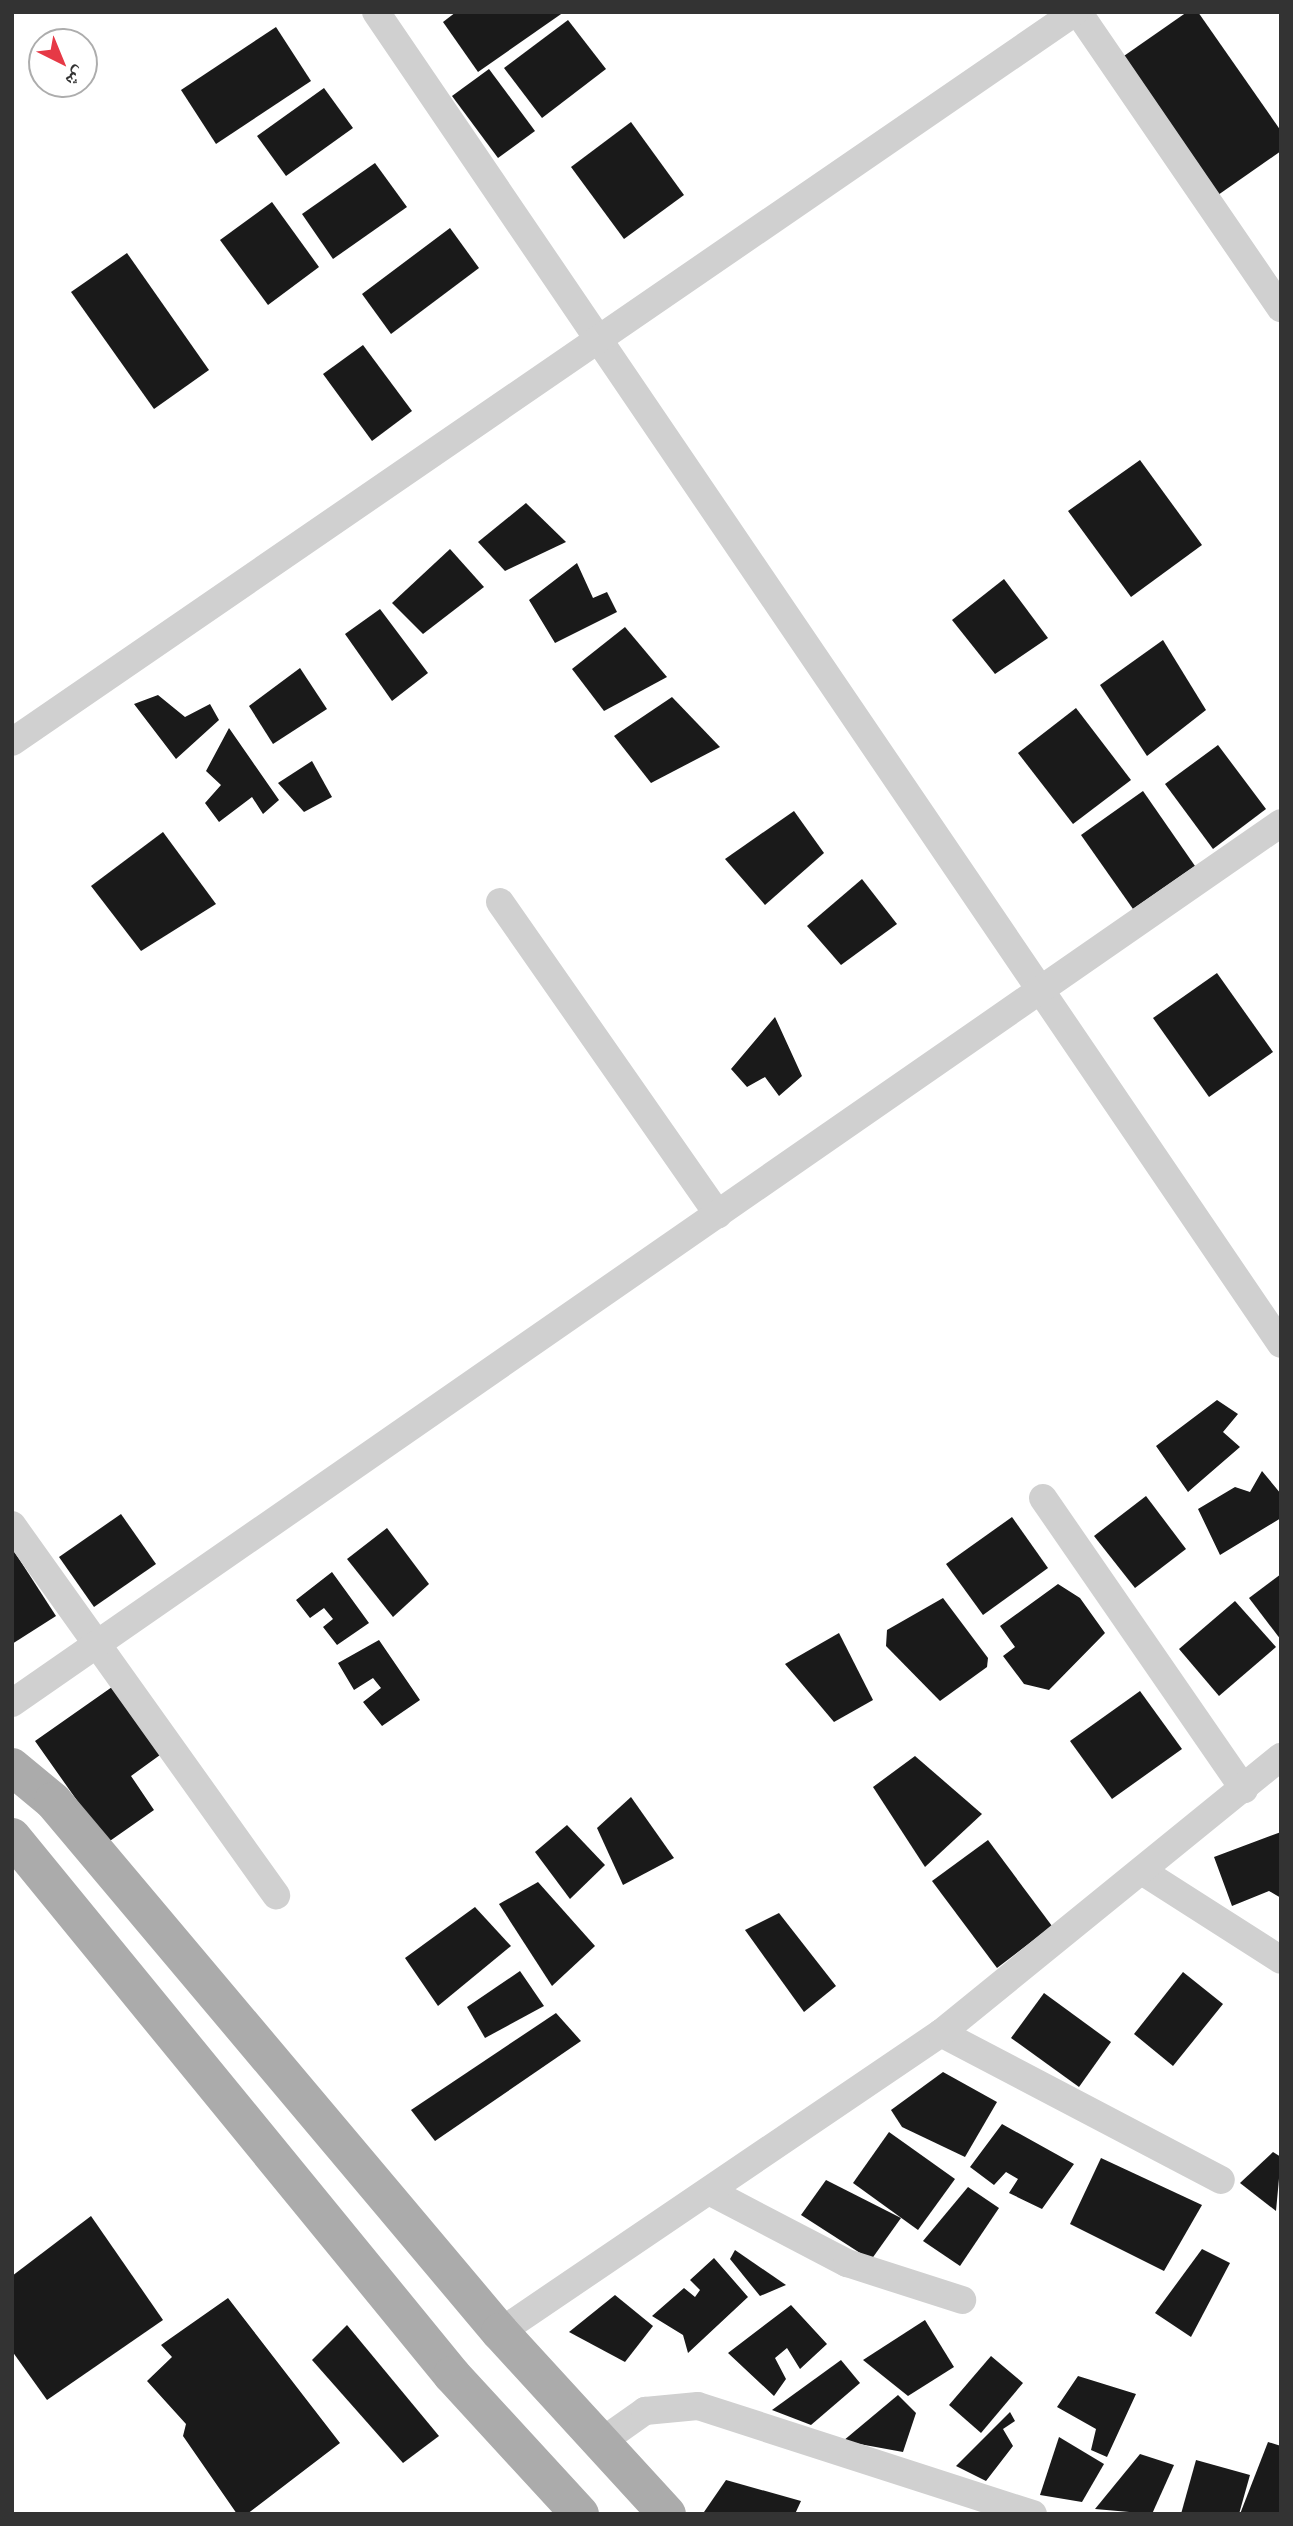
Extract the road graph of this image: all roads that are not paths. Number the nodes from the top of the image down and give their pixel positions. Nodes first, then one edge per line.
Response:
1 (376, 12) edge
2 (1077, 12) edge
3 (1281, 308) edge
4 (598, 341) junction
5 (12, 742) edge
6 (1281, 823) edge
7 (500, 902) dead end
8 (1040, 990) junction
9 (718, 1214) junction
10 (1281, 1343) edge
11 (1043, 1498) dead end
12 (12, 1525) edge
13 (97, 1644) junction
14 (12, 1703) edge
15 (1281, 1758) edge
16 (12, 1767) edge
17 (1244, 1789) junction
18 (12, 1837) edge
19 (1145, 1873) junction
20 (276, 1895) dead end
21 (1281, 1960) edge
22 (941, 2033) junction
23 (1221, 2180) dead end
24 (709, 2191) junction
25 (962, 2300) dead end
26 (500, 2332) junction
27 (601, 2441) junction
28 (580, 2514) edge
29 (667, 2514) edge
30 (1033, 2514) edge

1 - 4 street
2 - 3 street
2 - 4 street
4 - 5 street
4 - 8 street
6 - 8 street
7 - 9 street
8 - 9 street
8 - 10 street
9 - 13 street
11 - 17 street
12 - 13 street
13 - 14 street
13 - 20 street
15 - 17 street
16 - 26 main road
17 - 19 street
18 - 28 main road
19 - 21 street
19 - 22 street
22 - 23 street
22 - 24 street
24 - 25 street
24 - 26 street
26 - 27 main road
27 - 29 main road
27 - 30 street

